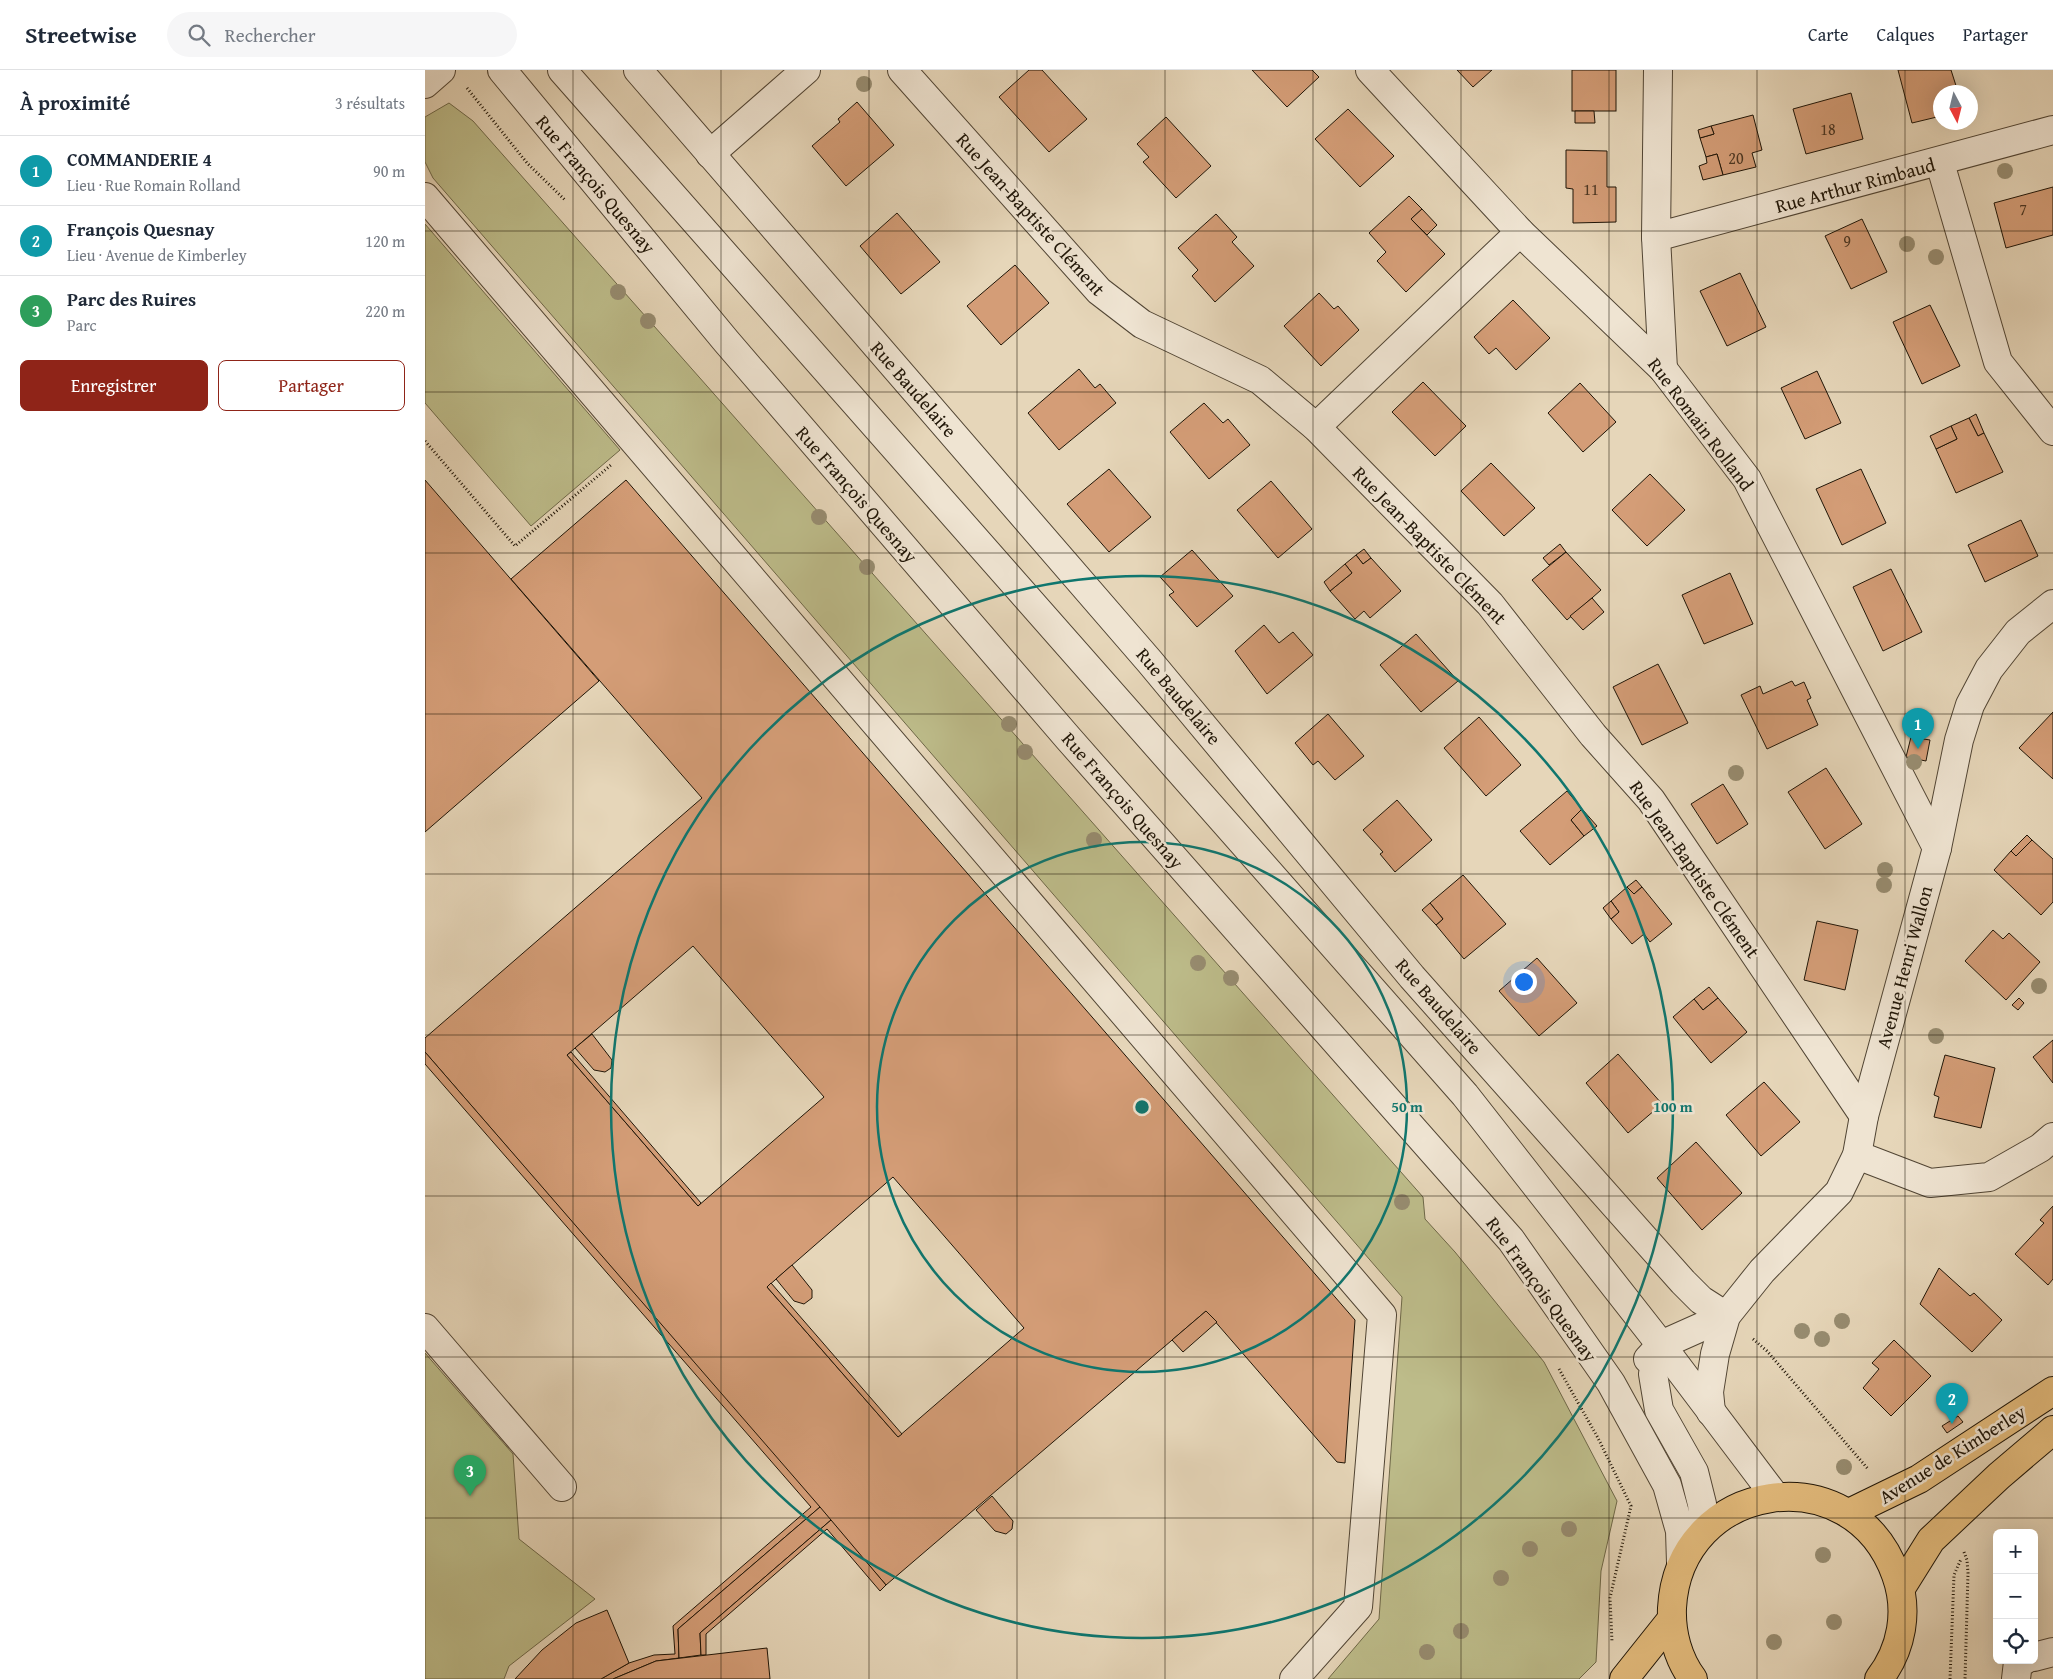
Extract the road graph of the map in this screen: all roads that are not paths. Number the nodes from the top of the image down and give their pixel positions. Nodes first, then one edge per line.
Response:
1 (441, 70) edge
2 (502, 70) edge
3 (562, 70) edge
4 (638, 70) edge
5 (806, 70) edge
6 (901, 70) edge
7 (1370, 70) edge
8 (1658, 70) edge
9 (425, 84) edge
10 (2053, 130) edge
11 (710, 154) junction
12 (1939, 163) junction
13 (425, 197) edge
14 (1520, 232) junction
15 (1656, 237) junction
16 (1663, 369) junction
17 (1316, 427) junction
18 (2053, 431) edge
19 (2053, 604) edge
20 (1937, 848) junction
21 (1863, 1116) junction
22 (2053, 1137) edge
23 (1857, 1155) junction
24 (1726, 1316) junction
25 (425, 1328) edge
26 (1661, 1345) junction
27 (2053, 1391) edge
28 (1711, 1412) junction
29 (1629, 1414) junction
30 (2053, 1430) edge
31 (562, 1487) dead end
32 (1775, 1496) junction
33 (1849, 1514) junction
34 (1705, 1530) junction
35 (1681, 1563) junction
36 (1901, 1588) junction
37 (1671, 1620) junction
38 (2053, 1652) edge
39 (2038, 1656) edge
40 (2019, 1664) edge
41 (1887, 1675) edge
42 (1294, 1679) edge
43 (1624, 1679) edge
44 (1693, 1679) edge
45 (2016, 1679) edge

1 - 9 street
2 - 29 street, Rue François Quesnay
3 - 26 street
4 - 11 street, Rue Baudelaire
5 - 11 street
6 - 17 street, Rue Jean-Baptiste Clément
7 - 14 street, Rue Romain Rolland
8 - 15 street
10 - 12 street, Rue Arthur Rimbaud
11 - 24 street, Rue Baudelaire
12 - 15 street, Rue Arthur Rimbaud
12 - 18 street
13 - 42 street
14 - 16 street, Rue Romain Rolland
14 - 17 street
15 - 16 street
16 - 20 street, Rue Romain Rolland
17 - 21 street, Rue Jean-Baptiste Clément
19 - 20 street, Avenue Henri Wallon
20 - 21 street, Avenue Henri Wallon
21 - 23 street, Avenue Henri Wallon
22 - 23 street
23 - 24 street, Avenue Henri Wallon
24 - 26 street, Avenue Henri Wallon
24 - 28 street, Avenue Henri Wallon
25 - 31 street
26 - 28 street
26 - 29 street
26 - 34 street
27 - 33 main road, Avenue de Kimberley
28 - 32 street
29 - 35 street, Rue François Quesnay
30 - 36 main road, Avenue de Kimberley
32 - 33 main road, Rue François Quesnay
32 - 34 main road, Rue François Quesnay
33 - 36 main road, Rue François Quesnay
34 - 35 main road, Rue François Quesnay
35 - 37 main road, Rue François Quesnay
36 - 41 main road, Rue François Quesnay
37 - 43 main road
37 - 44 main road, Rue François Quesnay
38 - 39 street
40 - 45 street

